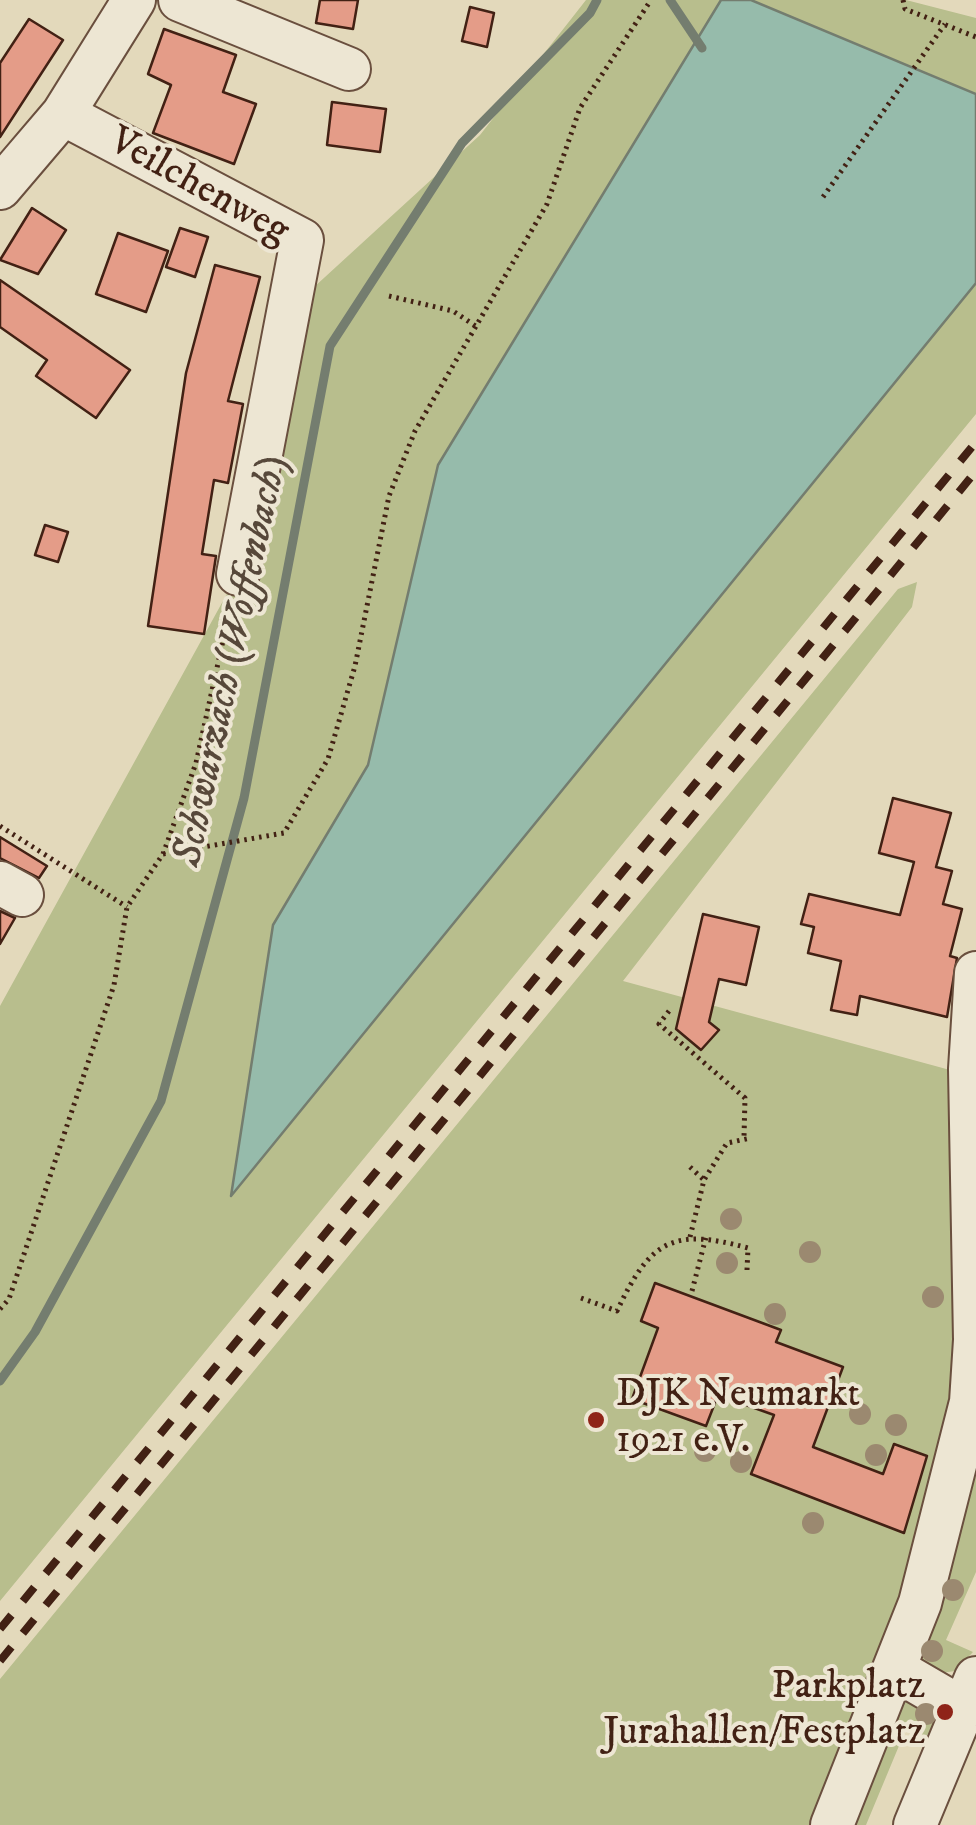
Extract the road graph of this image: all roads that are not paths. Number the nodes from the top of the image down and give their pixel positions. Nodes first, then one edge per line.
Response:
1 (134, 0) edge
2 (180, 0) edge
3 (349, 69) dead end
4 (63, 114) junction
5 (0, 188) edge
6 (238, 574) road end
7 (976, 972) edge
8 (974, 1250) edge
9 (975, 1340) edge
10 (896, 1670) junction
11 (970, 1693) edge
12 (832, 1825) edge
13 (915, 1825) edge

1 - 4 street
2 - 3 street
4 - 5 street
4 - 6 street, Veilchenweg
7 - 8 street
8 - 9 street
9 - 10 street
10 - 11 street
10 - 12 street
11 - 13 street

